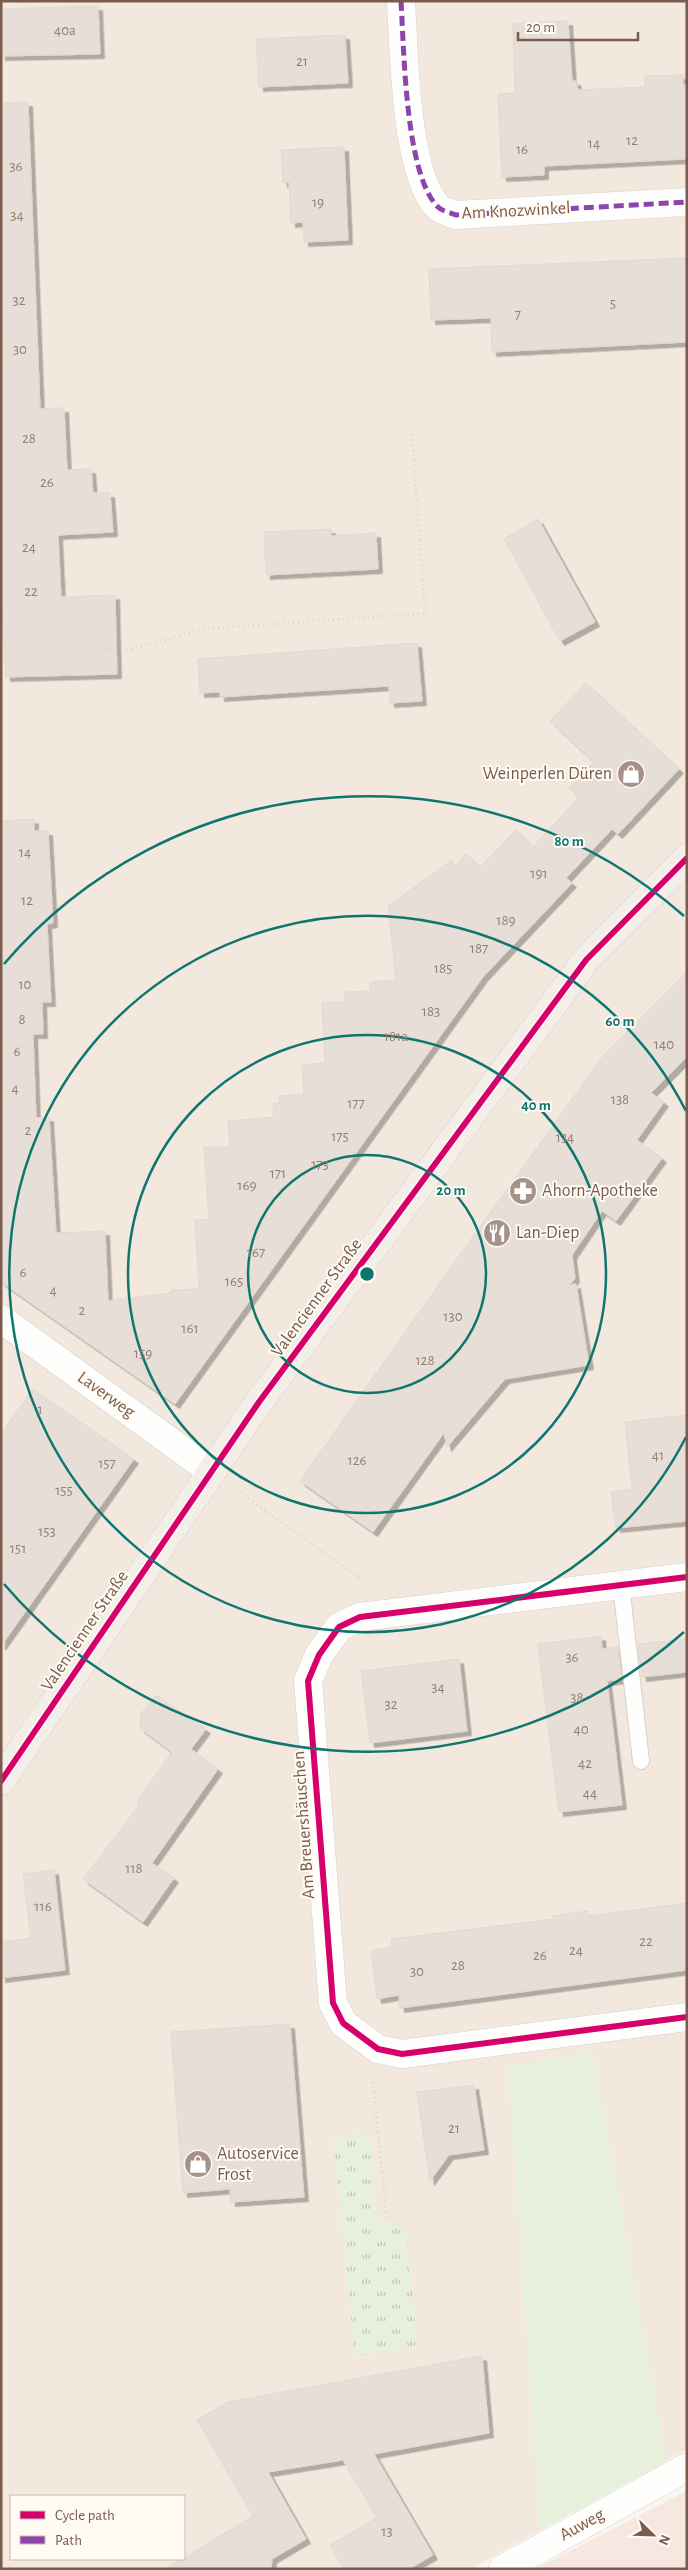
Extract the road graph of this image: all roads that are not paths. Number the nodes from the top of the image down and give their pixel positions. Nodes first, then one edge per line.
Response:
1 (401, 1) edge
2 (687, 202) edge
3 (687, 858) edge
4 (1, 1319) edge
5 (211, 1472) junction
6 (687, 1578) edge
7 (621, 1586) junction
8 (641, 1761) dead end
9 (1, 1781) edge
10 (687, 2017) edge
11 (687, 2467) edge
12 (503, 2569) edge

1 - 2 street, Am Knozwinkel
3 - 5 main road, Valencienner Straße
4 - 5 street, Laverweg
5 - 9 main road, Valencienner Straße
6 - 7 street, Am Breuershäuschen
7 - 8 lane
7 - 10 street, Am Breuershäuschen
11 - 12 street, Auweg

